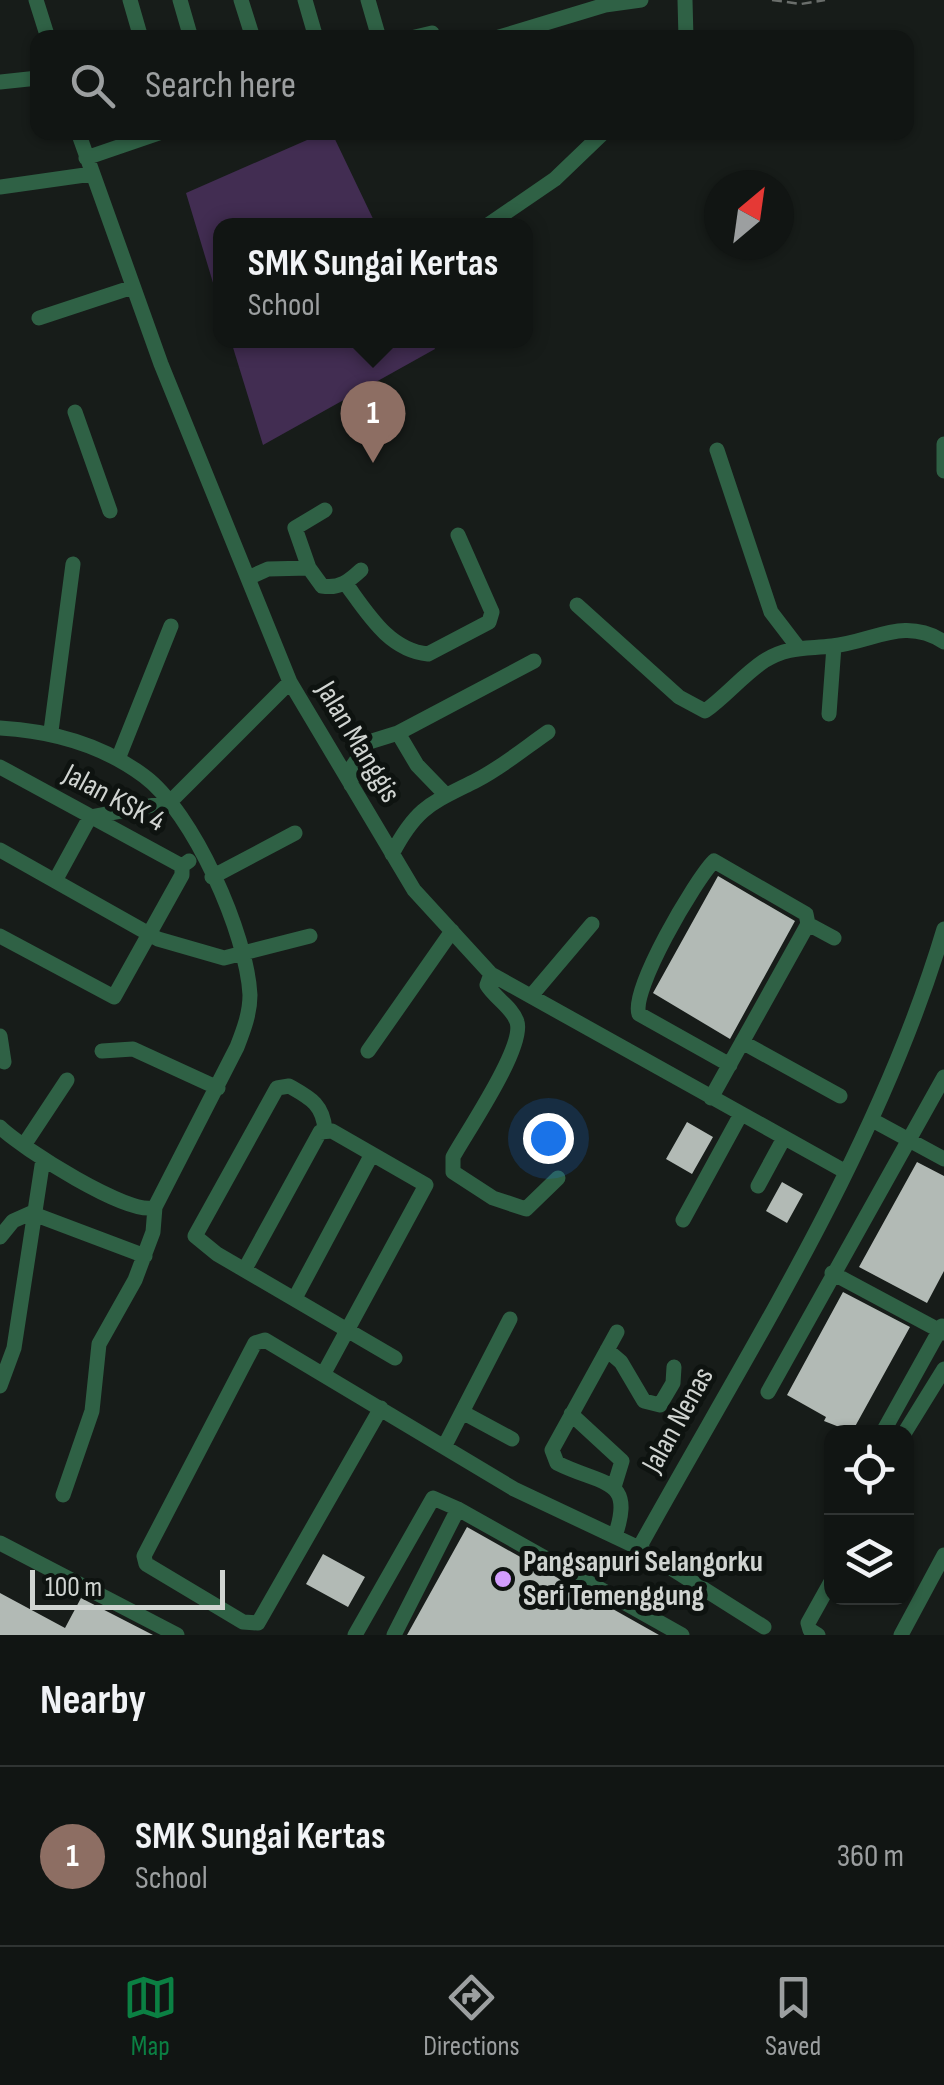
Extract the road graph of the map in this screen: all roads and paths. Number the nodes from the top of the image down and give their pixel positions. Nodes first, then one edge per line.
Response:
1 (36, 0) edge
2 (130, 0) edge
3 (180, 0) edge
4 (242, 0) edge
5 (305, 0) edge
6 (368, 0) edge
7 (641, 0) edge
8 (685, 0) edge
9 (772, 0) edge
10 (825, 0) edge
11 (45, 30) edge
12 (139, 30) edge
13 (189, 30) edge
14 (251, 30) edge
15 (314, 30) edge
16 (377, 30) edge
17 (522, 30) edge
18 (686, 30) edge
19 (30, 79) edge
20 (0, 82) edge
21 (80, 140) edge
22 (139, 140) edge
23 (596, 140) edge
24 (86, 158) junction
25 (92, 174) junction
26 (0, 186) edge
27 (499, 218) edge
28 (133, 287) junction
29 (39, 318) dead end
30 (75, 412) dead end
31 (944, 444) edge
32 (717, 450) dead end
33 (944, 471) edge
34 (325, 510) dead end
35 (110, 511) dead end
36 (458, 535) dead end
37 (73, 564) dead end
38 (309, 568) junction
39 (362, 570) dead end
40 (248, 578) junction
41 (346, 584) junction
42 (577, 605) dead end
43 (171, 626) dead end
44 (944, 642) edge
45 (797, 646) junction
46 (834, 646) junction
47 (534, 661) dead end
48 (290, 682) junction
49 (829, 714) dead end
50 (0, 728) edge
51 (51, 732) junction
52 (548, 732) dead end
53 (398, 733) junction
54 (118, 758) junction
55 (0, 768) edge
56 (351, 784) junction
57 (444, 793) junction
58 (170, 802) junction
59 (90, 817) junction
60 (295, 833) dead end
61 (0, 850) edge
62 (200, 852) junction
63 (392, 854) junction
64 (182, 866) junction
65 (212, 877) junction
66 (55, 881) junction
67 (592, 924) dead end
68 (808, 924) junction
69 (944, 930) edge
70 (452, 931) junction
71 (150, 934) junction
72 (0, 936) edge
73 (310, 936) dead end
74 (834, 938) dead end
75 (243, 955) junction
76 (940, 960) edge
77 (491, 974) junction
78 (388, 988) dead end
79 (406, 990) junction
80 (531, 996) junction
81 (0, 1036) edge
82 (742, 1042) junction
83 (102, 1050) dead end
84 (368, 1050) dead end
85 (4, 1062) dead end
86 (730, 1065) junction
87 (944, 1077) edge
88 (67, 1080) dead end
89 (218, 1088) junction
90 (840, 1096) dead end
91 (711, 1098) junction
92 (741, 1114) junction
93 (874, 1121) junction
94 (0, 1127) edge
95 (325, 1130) junction
96 (784, 1138) junction
97 (908, 1138) junction
98 (24, 1144) junction
99 (372, 1154) junction
100 (42, 1159) junction
101 (944, 1159) edge
102 (846, 1172) junction
103 (558, 1178) dead end
104 (758, 1186) dead end
105 (155, 1207) junction
106 (31, 1213) junction
107 (683, 1220) dead end
108 (0, 1237) edge
109 (145, 1256) junction
110 (246, 1267) junction
111 (832, 1273) junction
112 (295, 1298) junction
113 (510, 1318) dead end
114 (942, 1329) edge
115 (347, 1330) junction
116 (616, 1332) dead end
117 (607, 1350) junction
118 (395, 1358) dead end
119 (674, 1368) dead end
120 (944, 1369) edge
121 (324, 1373) junction
122 (0, 1386) edge
123 (768, 1392) dead end
124 (381, 1408) junction
125 (462, 1412) junction
126 (571, 1414) junction
127 (887, 1425) edge
128 (908, 1425) edge
129 (512, 1438) dead end
130 (444, 1446) junction
131 (614, 1487) junction
132 (62, 1494) dead end
133 (458, 1509) junction
134 (615, 1536) junction
135 (0, 1543) edge
136 (639, 1548) junction
137 (944, 1555) edge
138 (824, 1594) edge
139 (764, 1627) dead end
140 (247, 1630) edge
141 (177, 1635) edge
142 (356, 1635) edge
143 (394, 1635) edge
144 (682, 1635) edge
145 (818, 1635) edge
146 (901, 1635) edge

1 - 11 street
2 - 12 street
3 - 13 street
4 - 14 street
5 - 15 street
6 - 16 street
7 - 17 street
8 - 18 street
9 - 10 path
19 - 20 street
21 - 24 street, Jalan Manggis
22 - 24 street
23 - 27 street
24 - 25 street, Jalan Manggis
25 - 26 street
25 - 28 street, Jalan Manggis
28 - 29 street
28 - 40 street, Jalan Manggis
30 - 35 street
31 - 33 street
32 - 45 street
34 - 38 street
36 - 41 street
37 - 51 street
38 - 40 street
38 - 41 street
39 - 41 street
40 - 48 street, Jalan Manggis
42 - 45 street
43 - 54 street
44 - 46 street
45 - 46 street
46 - 49 street
47 - 53 street
48 - 56 street, Jalan Manggis
48 - 58 street
50 - 51 street
51 - 54 street
52 - 57 street
53 - 56 street
53 - 57 street
54 - 58 street
55 - 59 street, Jalan KSK 4
56 - 63 street, Jalan Manggis
57 - 63 street
58 - 59 street
58 - 62 street
59 - 64 street, Jalan KSK 4
59 - 66 street
60 - 65 street
61 - 66 street
62 - 64 street, Jalan KSK 4
62 - 65 street
63 - 70 street, Jalan Manggis
64 - 71 street
65 - 75 street
66 - 71 street
67 - 80 street
68 - 74 street
68 - 82 street
68 - 86 street
69 - 76 street, Jalan Nenas
70 - 77 street, Jalan Manggis
70 - 79 street
71 - 72 street
71 - 75 street
73 - 75 street
75 - 89 street
76 - 93 street, Jalan Nenas
77 - 80 street, Jalan Manggis
77 - 103 street
78 - 79 street
79 - 84 street
80 - 91 street, Jalan Manggis
81 - 85 street
82 - 86 street
82 - 90 street
83 - 89 street
86 - 91 street
87 - 97 street
88 - 98 street
89 - 105 street
91 - 92 street, Jalan Manggis
92 - 96 street, Jalan Manggis
92 - 107 street
93 - 97 street
93 - 102 street, Jalan Nenas
94 - 98 street
95 - 99 street
95 - 110 street
95 - 110 street
96 - 102 street, Jalan Manggis
96 - 104 street
97 - 101 street
97 - 111 street
98 - 100 street
99 - 112 street
99 - 115 street
100 - 105 street
100 - 106 street
102 - 136 street, Jalan Nenas
105 - 109 street
106 - 108 street
106 - 109 street
106 - 122 street
109 - 132 street
110 - 112 street
111 - 114 street
111 - 123 street
112 - 115 street
113 - 125 street
114 - 127 street
115 - 118 street
115 - 121 street
116 - 117 street
117 - 119 street
117 - 126 street
120 - 128 street
121 - 124 street
121 - 140 street
124 - 130 street
124 - 140 street
125 - 129 street
125 - 130 street
126 - 131 street
126 - 131 street
130 - 134 street
131 - 134 street
133 - 142 street
133 - 143 street
133 - 144 street
134 - 136 street
135 - 141 street
136 - 139 street
137 - 146 street
138 - 145 street

